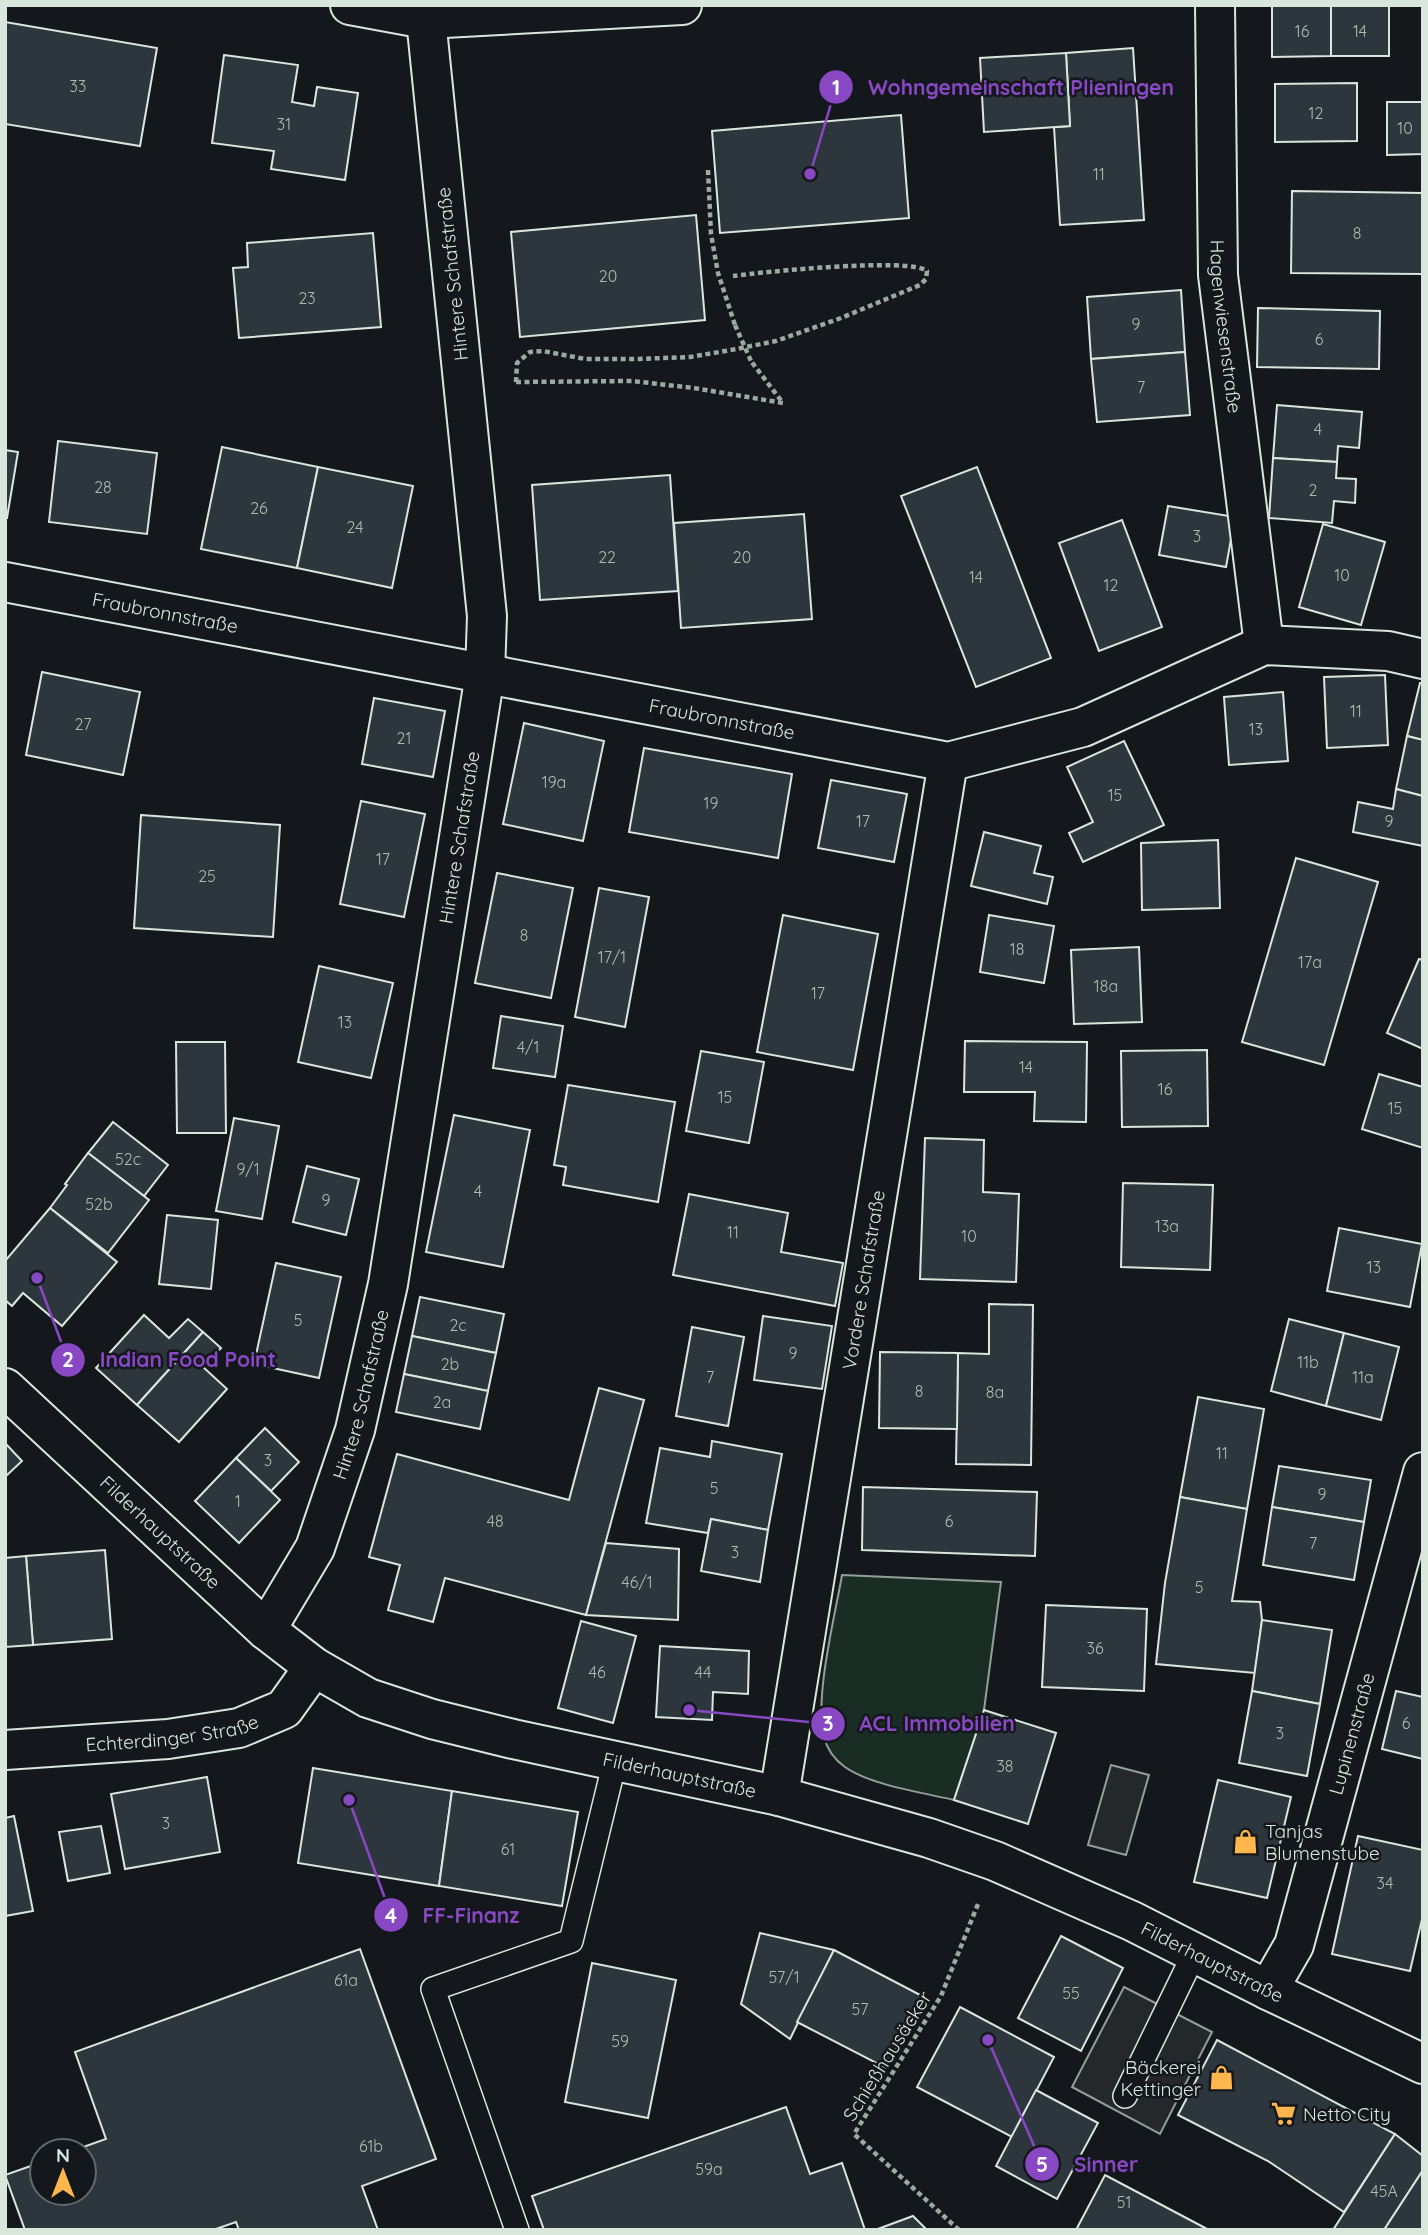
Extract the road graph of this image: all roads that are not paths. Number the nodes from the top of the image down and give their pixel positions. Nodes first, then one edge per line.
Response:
1 (350, 5) edge
2 (682, 5) edge
3 (1215, 5) edge
4 (426, 19) junction
5 (5, 582) edge
6 (1264, 645) junction
7 (1423, 659) edge
8 (485, 674) junction
9 (948, 762) junction
10 (5, 1388) edge
11 (1423, 1472) edge
12 (266, 1630) junction
13 (314, 1667) junction
14 (5, 1750) edge
15 (615, 1761) junction
16 (779, 1796) junction
17 (1195, 1952) junction
18 (1268, 1990) junction
19 (1423, 2064) edge
20 (1125, 2096) dead end
21 (517, 2230) edge

1 - 4 street
2 - 4 street
3 - 6 street, Hagenwiesenstraße
4 - 8 street, Hintere Schafstraße
5 - 8 street, Fraubronnstraße
6 - 7 street, Fraubronnstraße
6 - 9 street, Fraubronnstraße
8 - 9 street, Fraubronnstraße
8 - 12 street, Hintere Schafstraße
9 - 16 street, Vordere Schafstraße
10 - 12 street, Filderhauptstraße
11 - 18 street, Lupinenstraße
12 - 13 street, Filderhauptstraße
13 - 14 street, Echterdinger Straße
13 - 15 street, Filderhauptstraße
15 - 16 street, Filderhauptstraße
15 - 21 lane
16 - 17 street, Filderhauptstraße
17 - 18 street, Filderhauptstraße
17 - 20 lane
18 - 19 street, Filderhauptstraße

